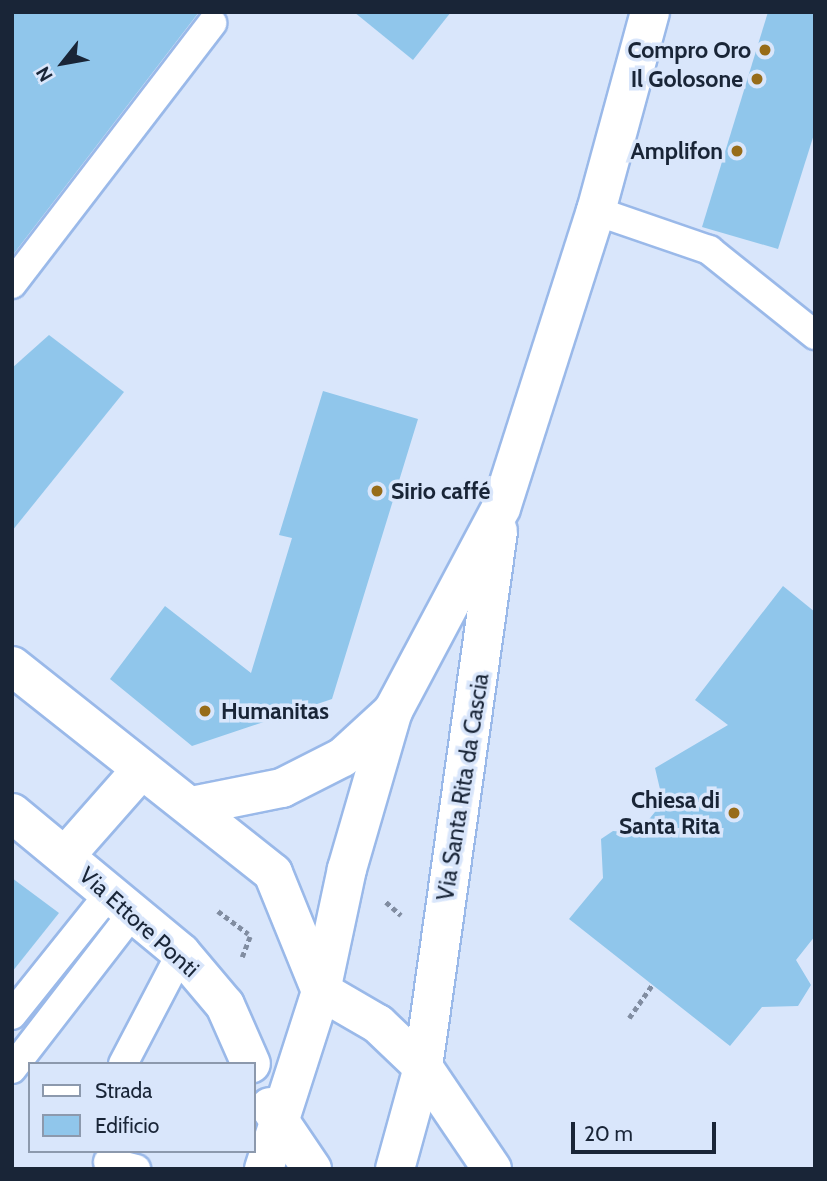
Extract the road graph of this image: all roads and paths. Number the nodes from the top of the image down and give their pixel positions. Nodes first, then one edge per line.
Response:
1 (650, 12) edge
2 (212, 23) dead end
3 (596, 211) junction
4 (12, 284) edge
5 (815, 335) edge
6 (501, 508) junction
7 (12, 666) edge
8 (393, 711) junction
9 (141, 771) junction
10 (192, 806) junction
11 (12, 813) edge
12 (66, 855) junction
13 (120, 904) junction
14 (218, 911) dead end
15 (250, 936) dead end
16 (181, 953) junction
17 (652, 985) dead end
18 (321, 991) junction
19 (12, 1016) edge
20 (629, 1018) dead end
21 (124, 1062) edge
22 (250, 1062) edge
23 (423, 1067) junction
24 (12, 1069) edge
25 (256, 1076) edge
26 (276, 1122) junction
27 (108, 1161) edge
28 (136, 1169) edge
29 (264, 1169) edge
30 (312, 1169) edge
31 (395, 1169) edge
32 (492, 1169) edge

1 - 3 main road, Via Santa Rita da Cascia
2 - 4 lane
3 - 5 lane
3 - 6 main road, Via Santa Rita da Cascia
6 - 8 main road, Via Santa Rita da Cascia
6 - 23 main road, Via Santa Rita da Cascia
7 - 9 main road
8 - 10 main road
8 - 18 main road, Via Santa Rita da Cascia
9 - 10 main road
9 - 12 main road, Via Ettore Ponti
10 - 18 main road
11 - 12 main road, Via Ettore Ponti
12 - 13 main road, Via Ettore Ponti
13 - 16 main road, Via Ettore Ponti
13 - 19 lane
13 - 24 lane
14 - 15 path
16 - 21 lane
16 - 22 main road, Via Ettore Ponti
17 - 20 path
18 - 23 main road
18 - 26 main road, Via Santa Rita da Cascia
23 - 31 main road, Via Santa Rita da Cascia
23 - 32 main road
25 - 26 main road
26 - 29 main road
26 - 30 main road
27 - 28 lane

